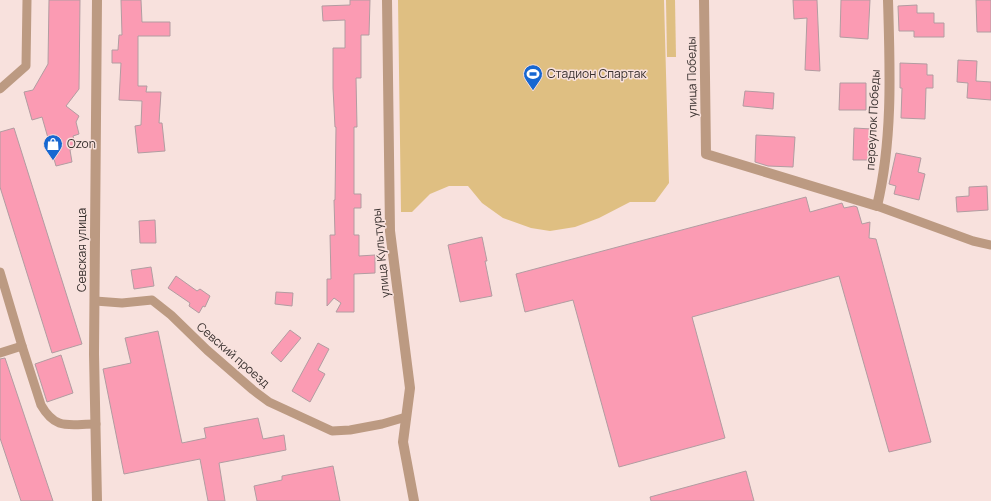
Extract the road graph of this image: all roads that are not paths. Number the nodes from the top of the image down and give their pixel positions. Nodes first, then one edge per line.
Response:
1 (27, 0) edge
2 (97, 0) edge
3 (387, 0) edge
4 (704, 0) edge
5 (888, 0) edge
6 (0, 89) edge
7 (877, 206) junction
8 (991, 245) edge
9 (0, 272) edge
10 (95, 301) junction
11 (22, 346) junction
12 (0, 353) edge
13 (406, 417) junction
14 (96, 424) junction
15 (97, 501) edge
16 (414, 501) edge

1 - 6 lane
2 - 10 street, Севская улица
3 - 13 street, улица Культуры
4 - 7 street, улица Победы
5 - 7 street, переулок Победы
7 - 8 lane
9 - 11 lane
10 - 13 lane, Севский проезд
10 - 14 street, Севская улица
11 - 12 lane
11 - 14 lane
13 - 16 street, улица Культуры
14 - 15 street, Севская улица

